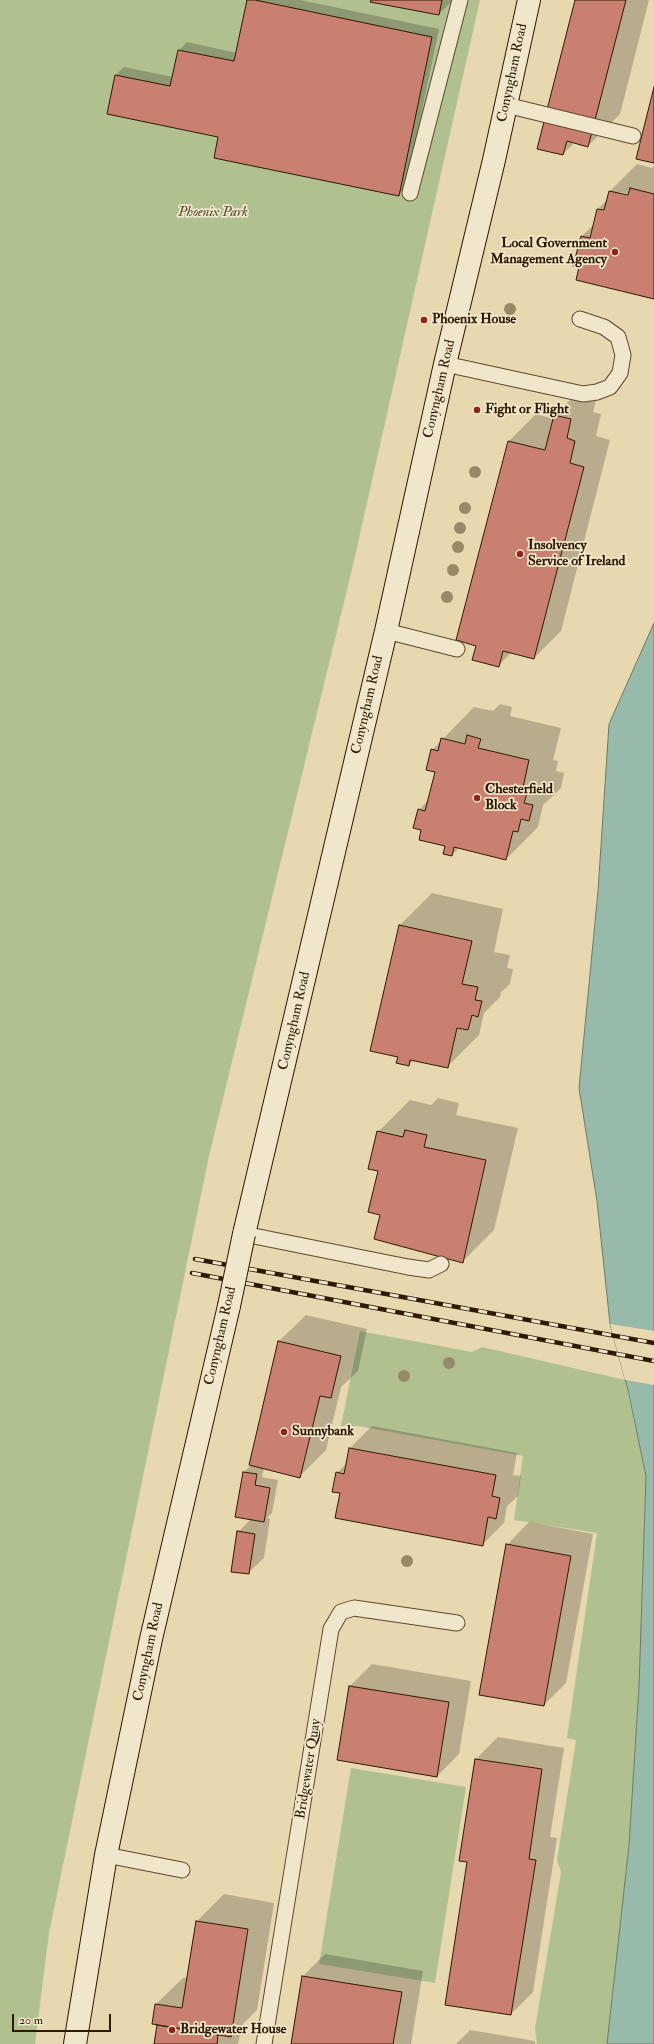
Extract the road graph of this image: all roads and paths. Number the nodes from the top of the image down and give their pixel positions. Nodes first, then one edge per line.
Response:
1 (460, 0) edge
2 (529, 0) edge
3 (506, 105) junction
4 (633, 136) dead end
5 (410, 193) dead end
6 (580, 319) dead end
7 (445, 364) junction
8 (386, 631) junction
9 (457, 649) dead end
10 (244, 1234) junction
11 (441, 1264) dead end
12 (458, 1623) dead end
13 (106, 1855) junction
14 (182, 1870) dead end
15 (75, 2044) edge
16 (264, 2044) edge

1 - 5 lane
2 - 3 main road, Conyngham Road
3 - 4 lane
3 - 7 main road, Conyngham Road
6 - 7 lane
7 - 8 main road, Conyngham Road
8 - 9 lane
8 - 10 main road, Conyngham Road
10 - 11 lane
10 - 13 main road, Conyngham Road, bridge
12 - 16 lane, Bridgewater Quay
13 - 14 lane
13 - 15 main road, Conyngham Road

